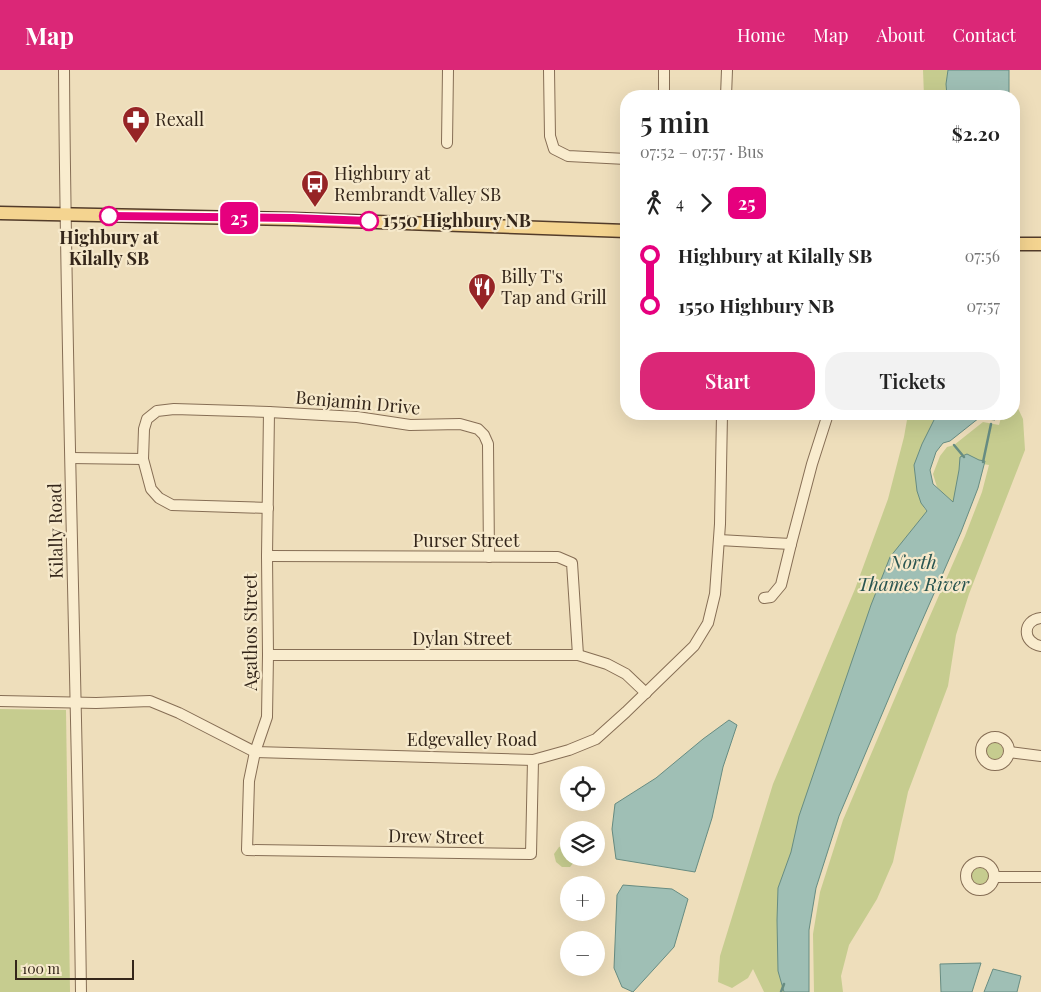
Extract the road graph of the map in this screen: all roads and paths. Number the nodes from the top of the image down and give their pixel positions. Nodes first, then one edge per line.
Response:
1 (64, 70) edge
2 (448, 70) edge
3 (549, 70) edge
4 (664, 70) edge
5 (727, 70) edge
6 (664, 90) edge
7 (726, 90) edge
8 (447, 143) dead end
9 (620, 159) edge
10 (0, 213) edge
11 (65, 215) junction
12 (620, 231) edge
13 (1020, 244) edge
14 (1041, 244) edge
15 (269, 412) junction
16 (722, 420) edge
17 (826, 420) edge
18 (71, 458) junction
19 (143, 459) junction
20 (268, 508) junction
21 (719, 540) junction
22 (791, 544) junction
23 (267, 556) junction
24 (489, 557) junction
25 (764, 598) dead end
26 (1041, 618) edge
27 (1041, 646) edge
28 (268, 655) junction
29 (578, 655) junction
30 (646, 692) junction
31 (0, 701) edge
32 (76, 702) junction
33 (255, 752) junction
34 (1009, 752) dead end
35 (1041, 756) edge
36 (533, 760) junction
37 (247, 850) joint
38 (994, 877) dead end
39 (1041, 877) edge
40 (81, 992) edge

1 - 11 street, Kilally Road
2 - 8 street
3 - 9 street
4 - 6 street
5 - 7 street
10 - 11 main road
11 - 12 main road
11 - 18 street, Kilally Road
13 - 14 main road
15 - 19 street, Benjamin Drive
15 - 20 street, Agathos Street
15 - 24 street, Benjamin Drive
16 - 21 street, Edgevalley Road
17 - 22 street
18 - 19 street
18 - 32 street, Kilally Road
19 - 20 street, Benjamin Drive
20 - 23 street, Agathos Street
21 - 22 street
21 - 30 street, Edgevalley Road
22 - 25 street
23 - 24 street, Purser Street
23 - 28 street, Agathos Street
24 - 29 street, Purser Street
26 - 27 street
28 - 29 street, Dylan Street
28 - 33 street, Agathos Street
29 - 30 street, Dylan Street
30 - 36 street, Edgevalley Road
31 - 32 street, Edgevalley Road
32 - 33 street, Edgevalley Road
32 - 40 street, Kilally Road
33 - 36 street, Edgevalley Road
33 - 37 street, Agathos Street
34 - 35 street
36 - 37 street, Drew Street
38 - 39 street

